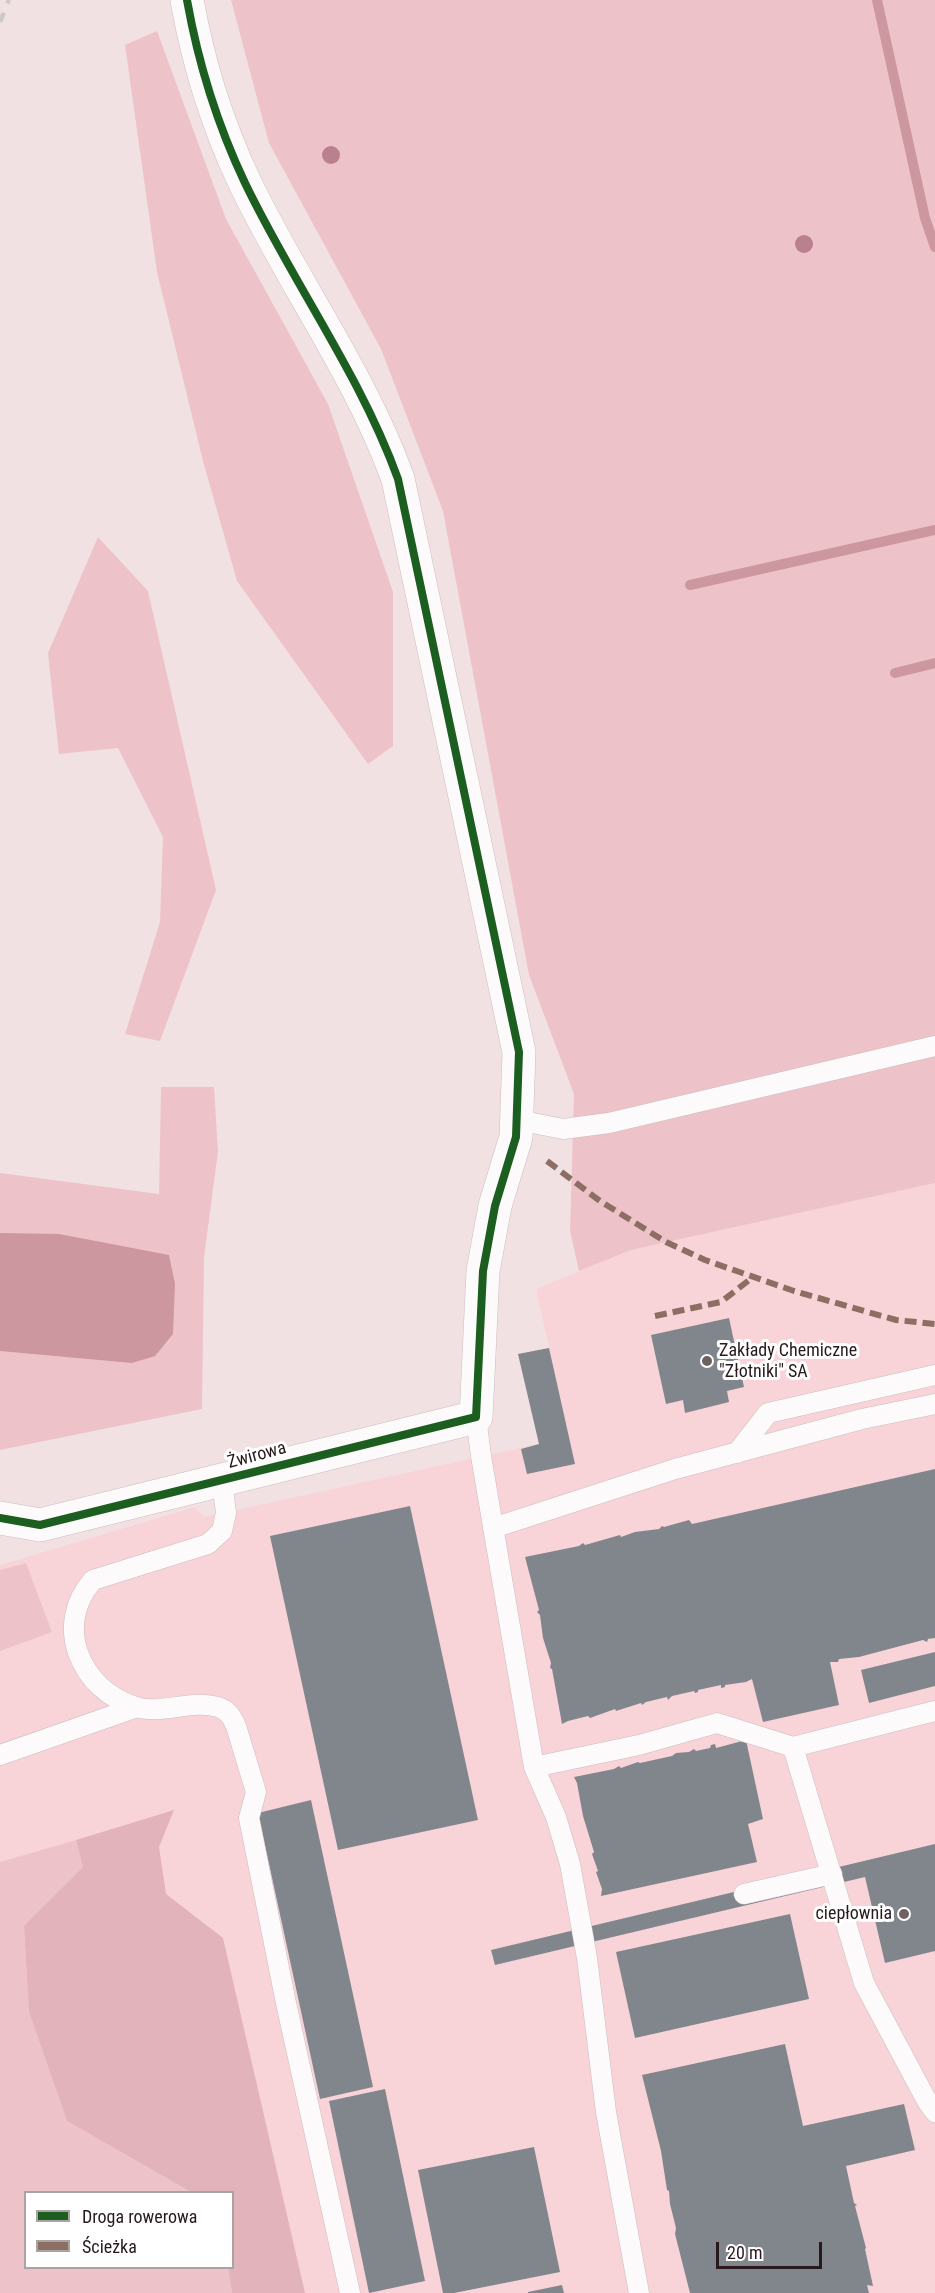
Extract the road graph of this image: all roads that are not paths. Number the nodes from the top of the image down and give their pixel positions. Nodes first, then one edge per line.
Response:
1 (187, 0) edge
2 (935, 1046) edge
3 (518, 1120) junction
4 (935, 1375) edge
5 (935, 1404) edge
6 (476, 1417) junction
7 (737, 1453) junction
8 (222, 1481) junction
9 (0, 1518) edge
10 (493, 1528) junction
11 (137, 1707) junction
12 (935, 1711) edge
13 (793, 1748) junction
14 (0, 1755) edge
15 (534, 1767) junction
16 (832, 1874) junction
17 (744, 1894) dead end
18 (935, 2112) edge
19 (350, 2293) edge
20 (639, 2293) edge

1 - 3 street
2 - 3 lane
3 - 6 street
4 - 7 lane
5 - 7 lane
6 - 8 street, Żwirowa
6 - 10 lane
7 - 10 lane
8 - 9 street, Żwirowa
8 - 11 lane
10 - 15 lane
11 - 14 lane
11 - 19 lane
12 - 13 lane
13 - 15 lane
13 - 16 lane
15 - 20 lane
16 - 17 lane
16 - 18 lane

